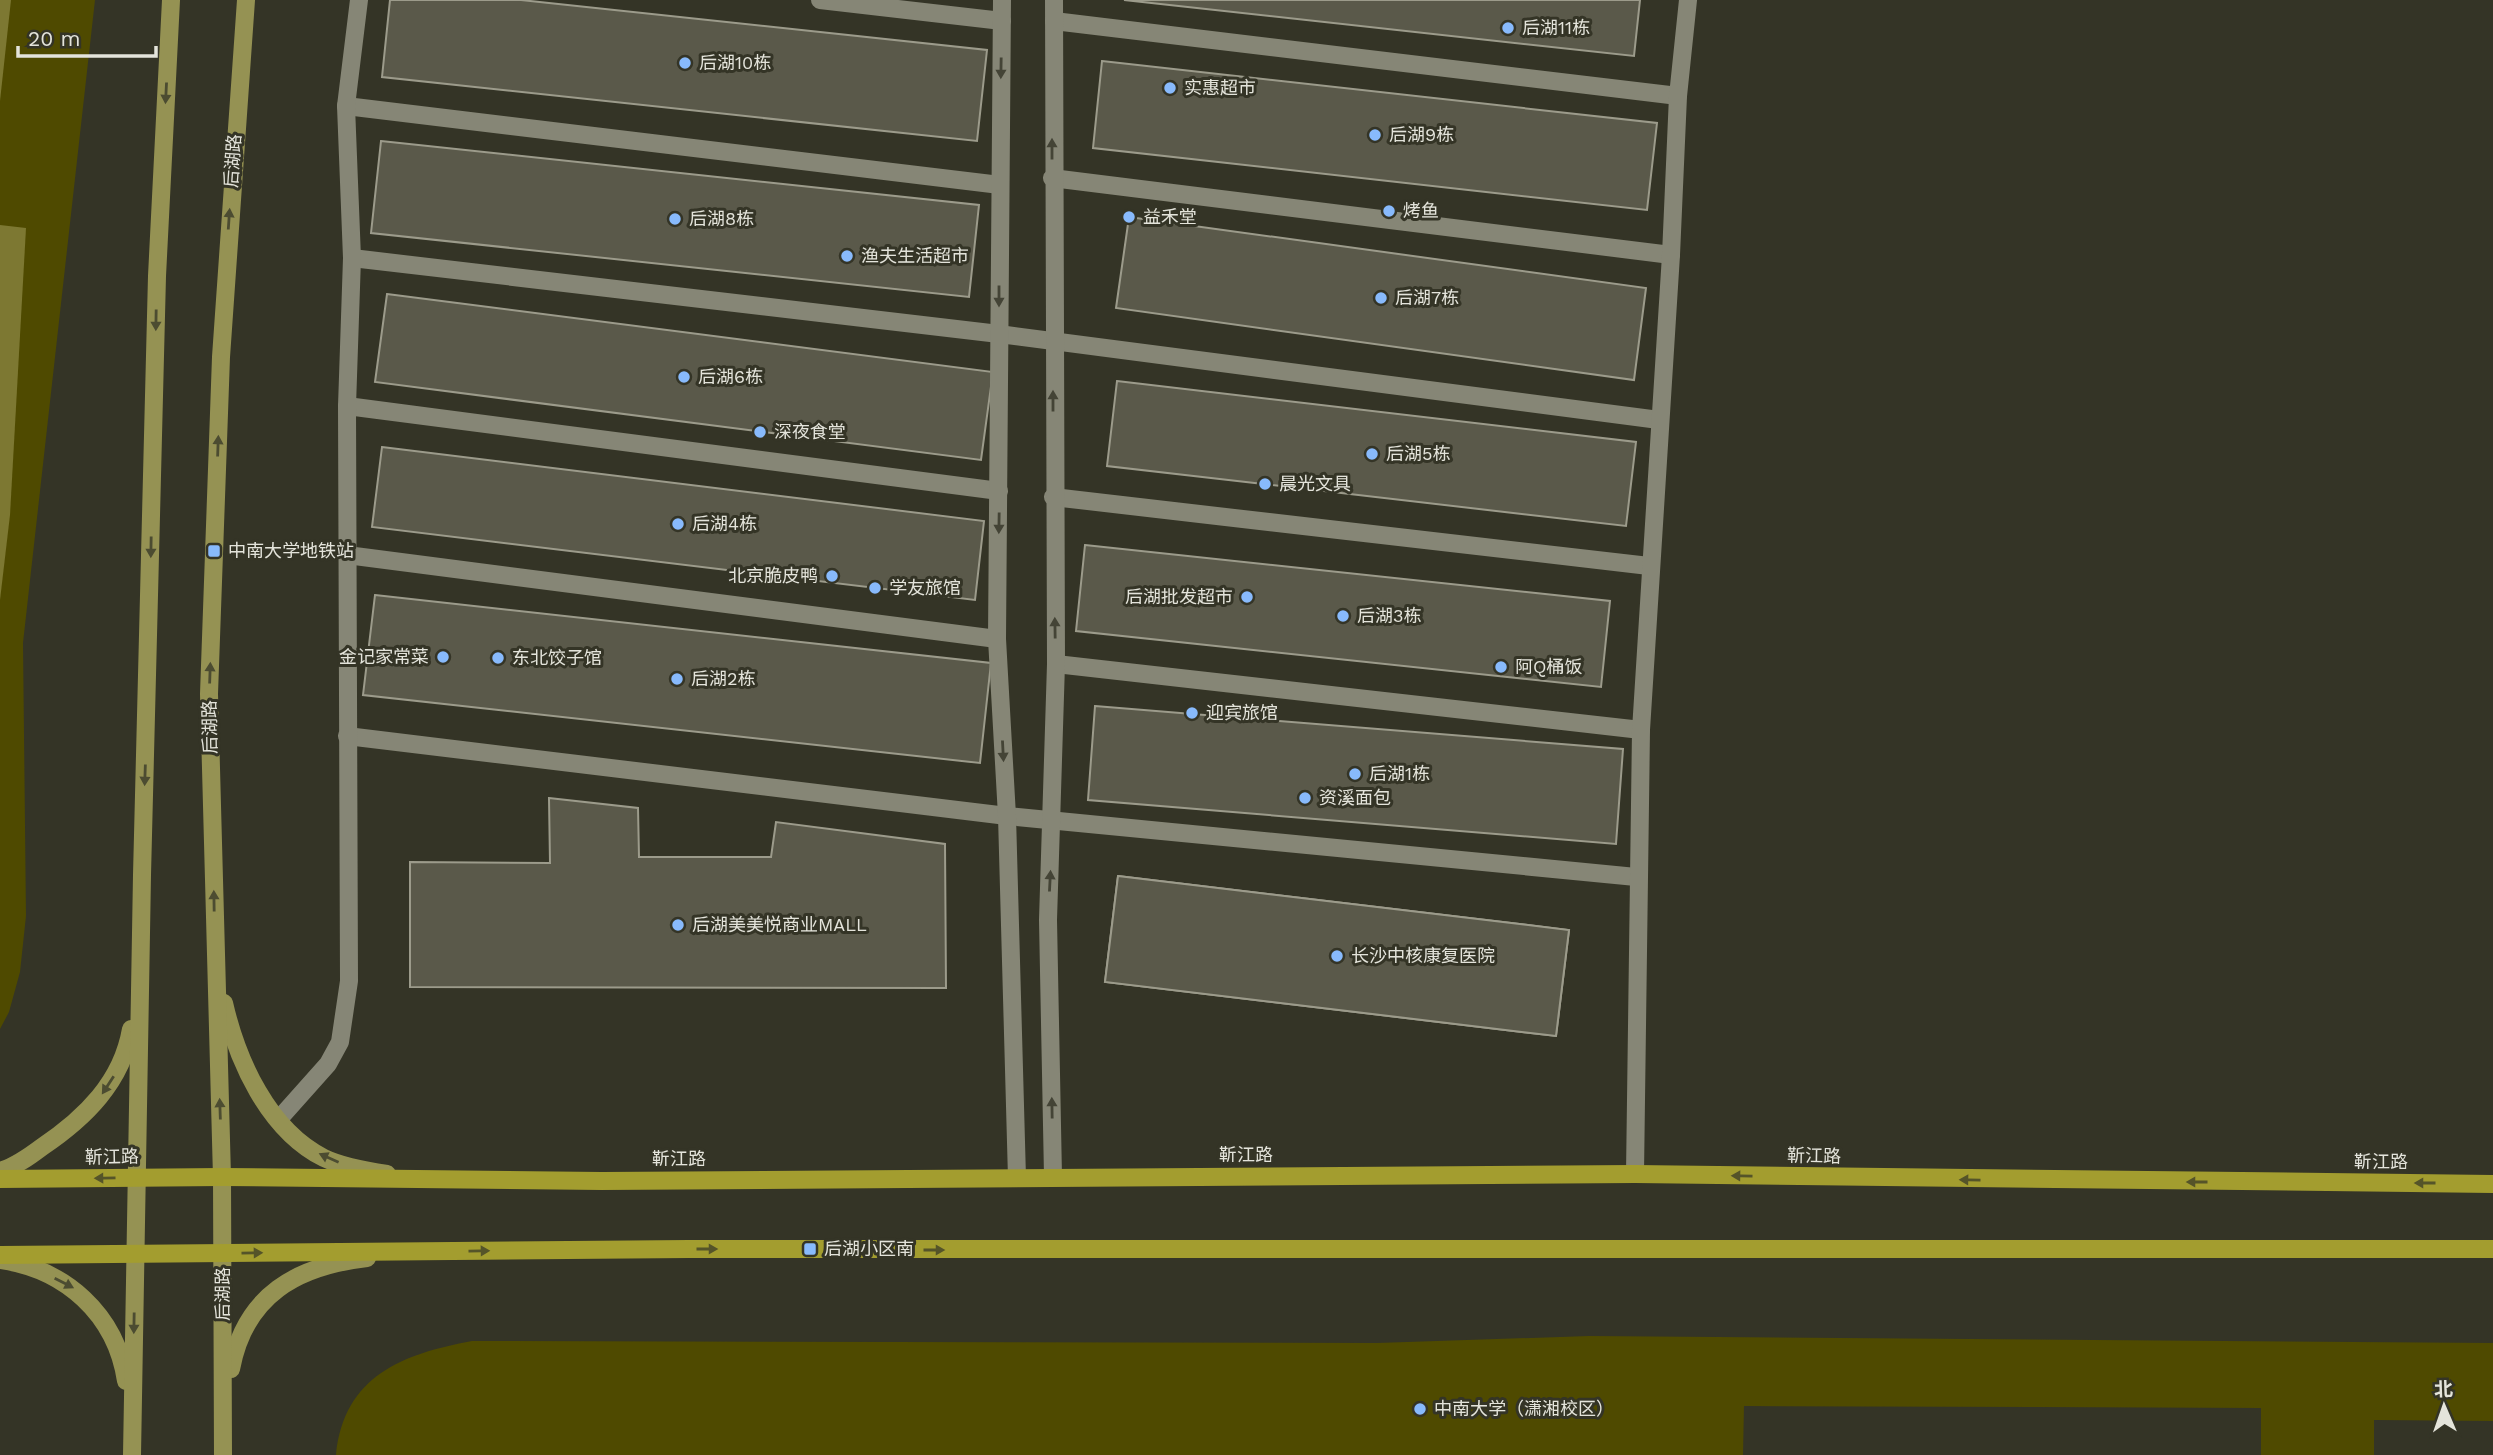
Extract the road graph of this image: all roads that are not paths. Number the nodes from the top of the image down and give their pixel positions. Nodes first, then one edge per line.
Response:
1 (171, 0) edge
2 (246, 0) edge
3 (359, 0) edge
4 (820, 0) edge
5 (1002, 0) edge
6 (1054, 0) edge
7 (1688, 0) edge
8 (1054, 20) junction
9 (1002, 21) junction
10 (1678, 96) junction
11 (346, 107) junction
12 (1052, 178) junction
13 (1000, 185) junction
14 (1671, 255) junction
15 (352, 258) junction
16 (999, 334) junction
17 (1052, 341) junction
18 (347, 406) junction
19 (1659, 420) junction
20 (999, 491) junction
21 (1053, 497) junction
22 (347, 555) junction
23 (1649, 566) junction
24 (997, 639) junction
25 (1056, 664) junction
26 (1641, 730) junction
27 (347, 736) junction
28 (1007, 816) junction
29 (1054, 819) junction
30 (1636, 877) junction
31 (216, 969) junction
32 (140, 973) junction
33 (279, 1119) junction
34 (0, 1171) edge
35 (1634, 1174) junction
36 (1053, 1176) junction
37 (222, 1177) junction
38 (136, 1178) junction
39 (1017, 1178) junction
40 (0, 1180) edge
41 (418, 1180) junction
42 (2493, 1184) edge
43 (2493, 1249) edge
44 (421, 1251) junction
45 (135, 1254) junction
46 (223, 1254) junction
47 (0, 1257) edge
48 (132, 1421) junction
49 (223, 1448) edge
50 (132, 1455) edge

1 -> 32 main road
31 -> 2 main road, 后湖路
3 - 11 street
4 - 9 street
5 - 9 street
6 - 8 street
7 - 10 street
8 - 10 street
12 -> 8 street
9 -> 13 street
10 - 14 street
11 - 13 street
11 - 15 street
12 - 14 street
12 - 17 street
13 -> 16 street
14 - 19 street
15 - 16 street
15 - 18 street
16 - 17 street
16 - 20 street
17 - 19 street
21 -> 17 street
18 - 20 street
18 - 22 street
19 - 23 street
20 -> 24 street
21 - 23 street
25 -> 21 street
22 - 24 street
22 - 27 street
23 - 26 street
24 -> 28 street
25 - 26 street
25 - 29 street
26 - 30 street
27 - 28 street
27 - 33 street
28 - 29 street
28 - 39 street
29 - 30 street
36 -> 29 street
30 - 35 street
31 - 33 main road
37 -> 31 main road, 后湖路
32 -> 34 main road
32 - 38 main road
41 -> 33 main road
35 - 36 main road, 靳江路
42 -> 35 main road, 靳江路
36 - 39 main road, 靳江路
37 - 38 main road, 靳江路
37 - 41 main road, 靳江路
37 - 46 main road, 后湖路
38 -> 40 main road, 靳江路
38 - 45 main road
39 - 41 main road, 靳江路
44 -> 43 main road
46 -> 44 main road
44 - 49 main road
45 - 46 main road
45 - 47 main road
45 -> 48 main road
46 - 49 main road, 后湖路
47 -> 48 main road
48 - 50 main road

